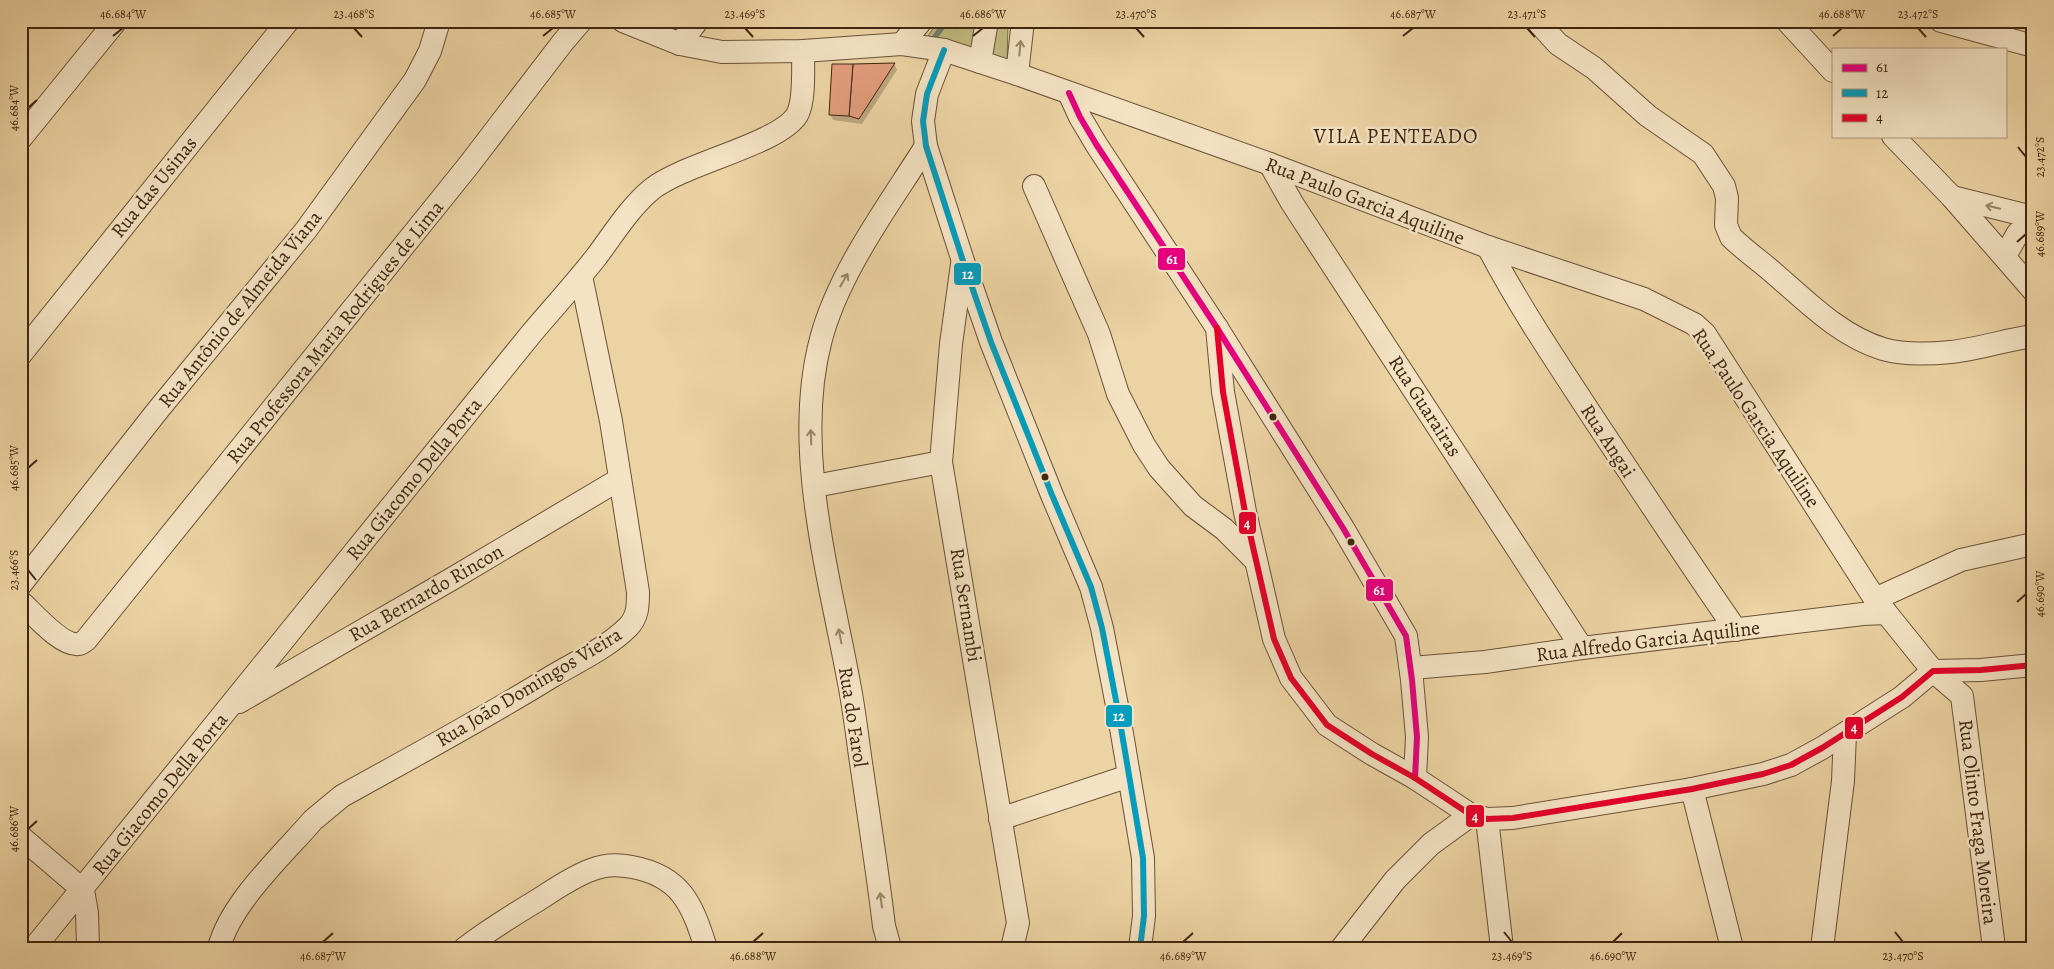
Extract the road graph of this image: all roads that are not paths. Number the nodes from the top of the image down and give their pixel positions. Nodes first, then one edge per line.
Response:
1 (116, 21) edge
2 (288, 21) edge
3 (439, 21) edge
4 (581, 21) edge
5 (623, 21) edge
6 (697, 21) edge
7 (921, 21) edge
8 (987, 21) edge
9 (1022, 21) edge
10 (1537, 21) edge
11 (1787, 21) edge
12 (1941, 21) edge
13 (680, 44) junction
14 (902, 44) junction
15 (2033, 46) edge
16 (944, 50) junction
17 (804, 51) junction
18 (980, 62) junction
19 (1832, 70) edge
20 (1017, 74) junction
21 (1069, 92) junction
22 (25, 128) edge
23 (1894, 138) edge
24 (926, 146) junction
25 (1270, 164) junction
26 (1034, 186) dead end
27 (1952, 197) junction
28 (2033, 217) edge
29 (2033, 224) edge
30 (1488, 247) junction
31 (2006, 256) junction
32 (962, 261) junction
33 (580, 276) junction
34 (2033, 290) edge
35 (1217, 328) junction
36 (2033, 336) edge
37 (21, 354) edge
38 (941, 462) junction
39 (620, 479) junction
40 (815, 486) junction
41 (2033, 544) edge
42 (1256, 561) junction
43 (21, 584) edge
44 (21, 602) edge
45 (1881, 606) junction
46 (1736, 630) junction
47 (1582, 648) junction
48 (2033, 665) edge
49 (1410, 668) junction
50 (1982, 670) junction
51 (1933, 672) junction
52 (1962, 696) junction
53 (231, 706) junction
54 (1845, 734) junction
55 (1129, 776) junction
56 (1415, 778) junction
57 (1692, 789) junction
58 (1479, 817) junction
59 (1000, 819) junction
60 (21, 837) edge
61 (82, 890) junction
62 (34, 948) edge
63 (88, 948) edge
64 (219, 948) edge
65 (465, 948) edge
66 (706, 948) edge
67 (890, 948) edge
68 (1012, 948) edge
69 (1140, 948) edge
70 (1342, 948) edge
71 (1502, 948) edge
72 (1732, 948) edge
73 (1822, 948) edge
74 (1994, 948) edge

1 - 22 street
2 - 37 street, Rua das Usinas
3 - 43 street, Rua Antônio de Almeida Viana
4 - 44 street, Rua Professora Maria Rodrigues de Lima
5 - 13 street, Rua Paulo Garcia Aquiline
6 - 13 street
7 - 14 street
8 - 18 street
20 -> 9 street
10 - 36 street
11 - 19 street
12 - 15 street
13 - 17 street, Rua Paulo Garcia Aquiline
14 - 16 street, Rua Paulo Garcia Aquiline
14 - 17 street, Rua Paulo Garcia Aquiline
16 - 18 street, Rua Paulo Garcia Aquiline
16 - 24 street
17 - 33 street, Rua Giacomo Della Porta
18 - 20 street, Rua Paulo Garcia Aquiline
20 - 21 street, Rua Paulo Garcia Aquiline
21 - 25 street, Rua Paulo Garcia Aquiline
21 - 35 street
23 - 27 street
24 - 32 street
40 -> 24 street, Rua do Farol
25 - 30 street, Rua Paulo Garcia Aquiline
25 - 47 street, Rua Guarairas
26 - 42 street
28 -> 27 street
27 - 31 street
29 - 31 street
30 - 45 street, Rua Paulo Garcia Aquiline
30 - 46 street, Rua Angai
31 - 34 street
32 - 38 street, Rua Sernambi
32 - 55 street
33 - 39 street, Rua João Domingos Vieira
33 - 53 street, Rua Giacomo Della Porta
35 - 42 street
35 - 49 street
38 - 40 street
38 - 59 street, Rua Sernambi
39 - 53 street, Rua Bernardo Rincon
39 - 64 street, Rua João Domingos Vieira
67 -> 40 street, Rua do Farol
41 - 45 street, Rua Alfredo Garcia Aquiline
42 - 56 street
45 - 46 street, Rua Alfredo Garcia Aquiline
45 - 51 street, Rua Paulo Garcia Aquiline
46 - 47 street, Rua Alfredo Garcia Aquiline
47 - 49 street, Rua Alfredo Garcia Aquiline
48 - 50 street
49 - 56 street
50 - 51 street
50 - 52 street, Rua Olinto Fraga Moreira
51 - 52 street, Rua Olinto Fraga Moreira
51 - 54 street
52 - 74 street, Rua Olinto Fraga Moreira
53 - 61 street, Rua Giacomo Della Porta
54 - 57 street
54 - 73 street
55 - 59 street
55 - 69 street
56 - 58 street
57 - 58 street
57 - 72 street
58 - 70 street
58 - 71 street
59 - 68 street, Rua Sernambi
60 - 61 street
61 - 62 street, Rua Giacomo Della Porta
61 - 63 street
65 - 66 street

